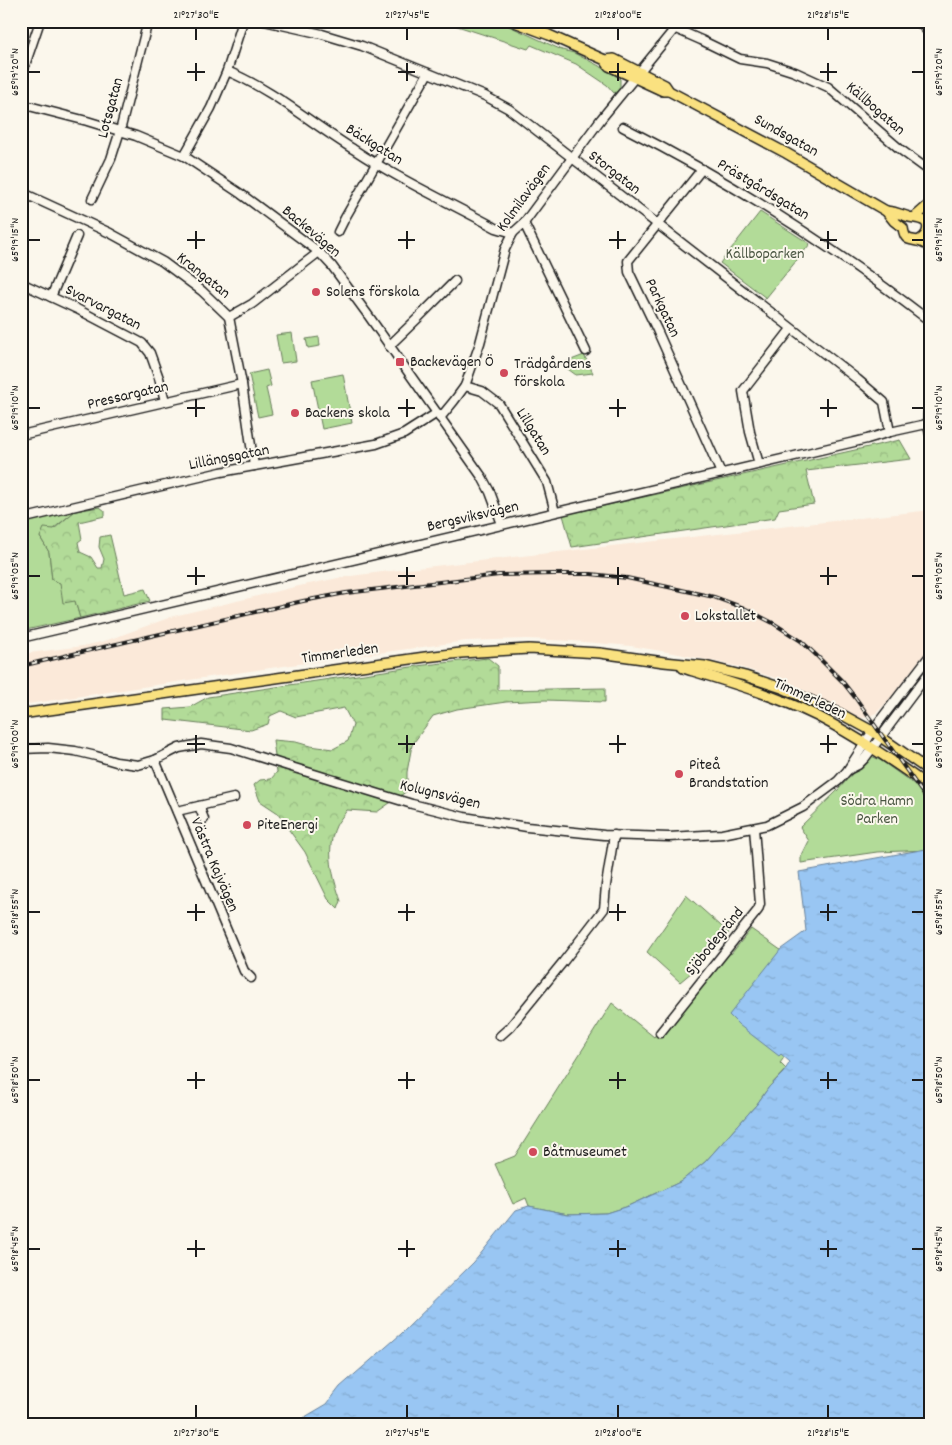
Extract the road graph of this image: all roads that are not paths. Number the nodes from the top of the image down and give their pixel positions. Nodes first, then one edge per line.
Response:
1 (40, 21) edge
2 (148, 21) edge
3 (243, 21) edge
4 (264, 21) edge
5 (512, 21) edge
6 (658, 21) edge
7 (681, 21) edge
8 (918, 21) edge
9 (674, 28) junction
10 (931, 35) edge
11 (227, 71) junction
12 (428, 72) junction
13 (638, 75) junction
14 (21, 77) edge
15 (21, 104) edge
16 (623, 127) dead end
17 (120, 131) junction
18 (184, 156) junction
19 (572, 157) junction
20 (376, 164) junction
21 (702, 169) junction
22 (931, 172) edge
23 (21, 192) edge
24 (92, 199) dead end
25 (931, 203) edge
26 (886, 211) junction
27 (914, 217) junction
28 (524, 223) junction
29 (657, 224) junction
30 (929, 226) edge
31 (903, 228) junction
32 (338, 232) dead end
33 (513, 233) junction
34 (77, 236) dead end
35 (918, 241) junction
36 (931, 247) edge
37 (319, 252) junction
38 (455, 281) dead end
39 (21, 283) edge
40 (51, 297) junction
41 (229, 317) junction
42 (931, 322) edge
43 (791, 329) junction
44 (389, 346) junction
45 (586, 351) dead end
46 (242, 384) junction
47 (465, 386) junction
48 (931, 398) edge
49 (165, 401) junction
50 (439, 416) junction
51 (929, 423) edge
52 (890, 432) junction
53 (21, 435) edge
54 (931, 437) edge
55 (759, 464) junction
56 (254, 466) junction
57 (721, 473) junction
58 (555, 512) junction
59 (21, 519) edge
60 (502, 524) junction
61 (21, 638) edge
62 (931, 654) edge
63 (664, 662) junction
64 (931, 670) edge
65 (21, 714) edge
66 (872, 731) junction
67 (880, 737) junction
68 (868, 745) junction
69 (21, 749) edge
70 (155, 760) junction
71 (931, 772) edge
72 (931, 788) edge
73 (234, 798) dead end
74 (199, 806) junction
75 (177, 812) junction
76 (204, 819) dead end
77 (754, 828) junction
78 (614, 835) junction
79 (251, 978) dead end
80 (660, 1033) dead end
81 (500, 1036) dead end

1 - 14 street
2 - 17 street, Lotsgatan
3 - 11 street
4 - 12 street, Storgatan
5 - 13 main road, Sundsgatan
6 - 9 street, Källbogatan
7 - 9 street, Kolmilavägen
8 - 10 street
9 - 13 street, Kolmilavägen
9 - 22 street, Källbogatan
11 - 18 street
11 - 20 street, Bäckgatan
12 - 19 street, Storgatan
12 - 20 street
13 - 19 street, Kolmilavägen
13 - 26 main road, Sundsgatan
15 - 17 street, Backevägen
16 - 21 street, Prästgårdsgatan
17 - 18 street, Backevägen
17 - 24 street, Lotsgatan
18 - 37 street, Backevägen
19 - 28 street, Kolmilavägen
19 - 29 street, Storgatan
20 - 32 street
20 - 33 street, Bäckgatan
21 - 29 street, Parkgatan
21 - 42 street, Prästgårdsgatan
23 - 41 street, Krangatan
25 - 27 main road
26 - 27 main road, Sundsgatan
26 - 31 main road, Sundsgatan
27 - 30 main road, Sundsgatan
27 - 31 main road
28 - 33 street, Kolmilavägen
28 - 45 street
29 - 43 street, Storgatan
29 - 57 street, Parkgatan
30 - 35 main road, Sundsgatan
31 - 35 main road, Sundsgatan
33 - 47 street, Kolmilavägen
34 - 40 street
35 - 36 main road, Sundsgatan
37 - 41 street
37 - 44 street, Backevägen
38 - 44 street
39 - 40 street, Svarvargatan
40 - 49 street, Svarvargatan
41 - 46 street, Krangatan
43 - 52 street, Storgatan
43 - 55 street
44 - 50 street, Backevägen
46 - 49 street, Pressargatan
46 - 56 street, Krangatan
47 - 50 street, Kolmilavägen
47 - 58 street, Lillgatan
48 - 51 street
49 - 53 street, Pressargatan
50 - 56 street, Lillängsgatan
50 - 60 street, Backevägen
51 - 52 street, Bergsviksvägen
51 - 54 street
52 - 55 street, Bergsviksvägen
55 - 57 street, Bergsviksvägen
56 - 59 street, Lillängsgatan
57 - 58 street, Bergsviksvägen
58 - 60 street, Bergsviksvägen
60 - 61 street, Bergsviksvägen
62 - 66 street
63 - 65 main road, Timmerleden
63 - 66 main road, Timmerleden
63 - 68 main road, Timmerleden
64 - 67 street
66 - 67 main road, Timmerleden
66 - 68 street
67 - 68 street
67 - 71 main road, Timmerleden
68 - 72 main road, Timmerleden
68 - 77 street, Kolugnsvägen
69 - 70 street, Kolugnsvägen
70 - 75 street, Västra Kajvägen
70 - 78 street, Kolugnsvägen
73 - 74 street
74 - 75 street
74 - 76 street
75 - 79 street, Västra Kajvägen
77 - 78 street, Kolugnsvägen
77 - 80 street, Sjöbodegränd
78 - 81 street

